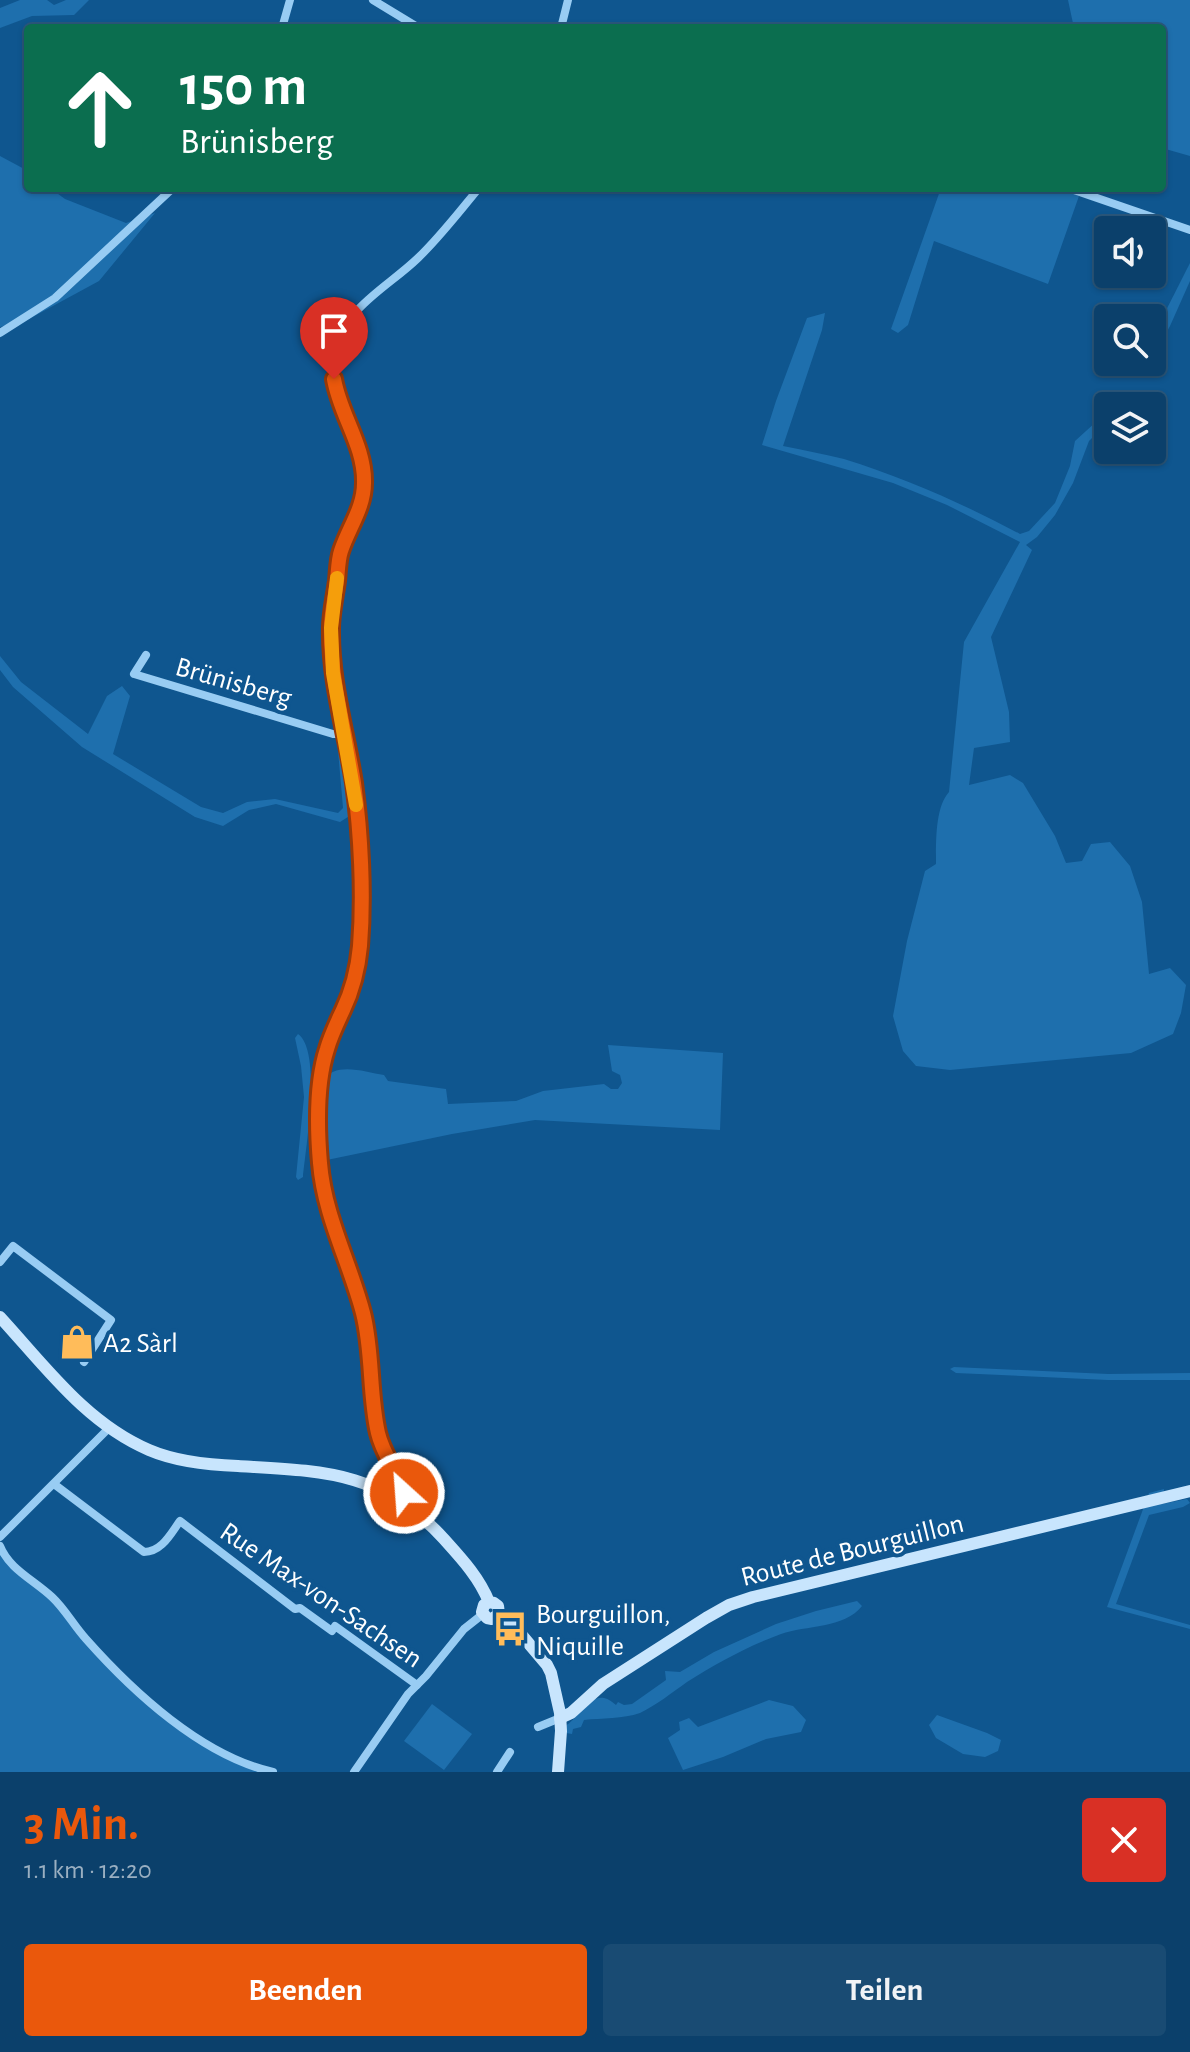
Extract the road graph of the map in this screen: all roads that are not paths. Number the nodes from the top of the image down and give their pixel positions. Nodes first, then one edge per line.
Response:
1 (290, 0) edge
2 (373, 0) edge
3 (568, 0) edge
4 (283, 24) edge
5 (412, 24) edge
6 (562, 24) edge
7 (169, 192) edge
8 (476, 192) edge
9 (1080, 192) edge
10 (1190, 230) edge
11 (0, 333) edge
12 (146, 655) dead end
13 (344, 734) junction
14 (0, 1262) edge
15 (0, 1317) edge
16 (84, 1362) dead end
17 (109, 1428) junction
18 (54, 1484) junction
19 (1190, 1491) edge
20 (404, 1503) junction
21 (0, 1537) edge
22 (0, 1546) edge
23 (486, 1608) junction
24 (417, 1685) junction
25 (560, 1718) junction
26 (538, 1727) dead end
27 (510, 1752) dead end
28 (273, 1772) edge
29 (354, 1772) edge
30 (497, 1772) edge
31 (558, 1772) edge

1 - 4 street
2 - 5 street
3 - 6 street
7 - 11 street
8 - 13 street, Brünisberg
9 - 10 street
12 - 13 street, Brünisberg
13 - 20 street, Brünisberg
14 - 16 street
15 - 17 main road
17 - 18 street
17 - 20 main road
18 - 21 street
18 - 24 street, Rue Max-von-Sachsen
19 - 25 main road, Route de Bourguillon
20 - 23 main road
22 - 28 street
23 - 24 street
23 - 25 main road
24 - 29 street
25 - 26 street
25 - 31 main road
27 - 30 street

